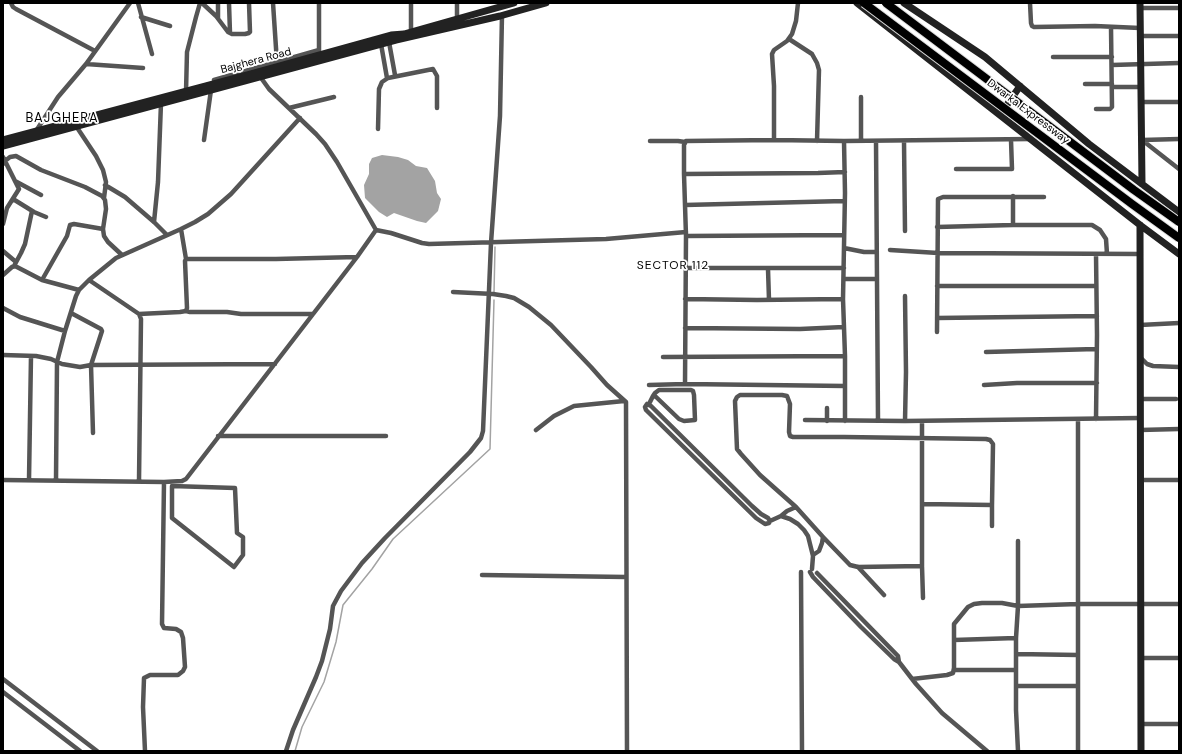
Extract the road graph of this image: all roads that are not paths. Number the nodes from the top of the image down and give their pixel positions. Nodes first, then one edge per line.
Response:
1 (12, 3) edge
2 (130, 3) edge
3 (138, 3) edge
4 (201, 3) edge
5 (218, 3) edge
6 (229, 3) edge
7 (250, 3) edge
8 (273, 3) edge
9 (319, 3) edge
10 (411, 3) edge
11 (457, 3) edge
12 (514, 3) edge
13 (546, 3) edge
14 (798, 3) edge
15 (857, 3) edge
16 (864, 3) edge
17 (886, 3) edge
18 (904, 3) edge
19 (1030, 3) edge
20 (1140, 6) edge
21 (1179, 8) edge
22 (502, 15) junction
23 (141, 16) junction
24 (481, 16) junction
25 (218, 18) junction
26 (457, 19) junction
27 (170, 26) dead end
28 (1111, 27) junction
29 (1140, 28) junction
30 (411, 31) junction
31 (230, 33) junction
32 (1141, 36) junction
33 (1179, 36) edge
34 (789, 40) junction
35 (392, 41) junction
36 (381, 44) junction
37 (95, 51) junction
38 (319, 53) junction
39 (152, 54) dead end
40 (1053, 57) dead end
41 (1112, 57) junction
42 (86, 64) junction
43 (277, 64) junction
44 (1112, 64) junction
45 (1141, 64) junction
46 (1179, 64) edge
47 (143, 68) dead end
48 (259, 75) junction
49 (395, 76) junction
50 (387, 78) junction
51 (1086, 84) dead end
52 (1020, 86) junction
53 (1112, 86) junction
54 (1141, 87) junction
55 (186, 90) junction
56 (211, 90) junction
57 (334, 97) dead end
58 (861, 97) dead end
59 (1141, 102) junction
60 (1179, 102) edge
61 (161, 104) junction
62 (289, 108) junction
63 (437, 108) dead end
64 (1096, 109) dead end
65 (1000, 115) junction
66 (300, 118) junction
67 (76, 126) junction
68 (378, 129) dead end
69 (36, 131) junction
70 (1031, 139) junction
71 (1179, 139) edge
72 (204, 140) dead end
73 (774, 140) junction
74 (904, 140) junction
75 (1011, 140) junction
76 (1142, 140) junction
77 (650, 141) dead end
78 (817, 141) junction
79 (844, 141) junction
80 (861, 141) junction
81 (876, 141) junction
82 (685, 142) junction
83 (3, 143) edge
84 (4, 161) edge
85 (956, 168) dead end
86 (1179, 168) edge
87 (845, 172) junction
88 (684, 174) junction
89 (15, 181) junction
90 (1142, 184) junction
91 (105, 185) junction
92 (41, 195) dead end
93 (1013, 196) junction
94 (1044, 197) dead end
95 (104, 198) junction
96 (13, 199) junction
97 (844, 202) junction
98 (685, 205) junction
99 (32, 211) junction
100 (1179, 212) edge
101 (46, 217) dead end
102 (154, 222) junction
103 (1179, 222) edge
104 (3, 224) edge
105 (1013, 225) junction
106 (1140, 225) junction
107 (937, 227) junction
108 (103, 229) junction
109 (181, 229) junction
110 (376, 230) junction
111 (905, 231) dead end
112 (686, 234) junction
113 (167, 235) junction
114 (844, 235) junction
115 (1179, 238) edge
116 (492, 243) junction
117 (844, 248) junction
118 (890, 250) dead end
119 (3, 251) edge
120 (876, 252) junction
121 (938, 253) junction
122 (1096, 254) junction
123 (1107, 254) junction
124 (1140, 254) junction
125 (1179, 254) edge
126 (122, 255) junction
127 (356, 257) junction
128 (186, 259) junction
129 (15, 264) junction
130 (686, 268) junction
131 (844, 268) junction
132 (768, 269) junction
133 (3, 275) edge
134 (844, 279) junction
135 (876, 279) junction
136 (42, 280) junction
137 (89, 280) junction
138 (937, 286) junction
139 (1096, 286) junction
140 (79, 290) junction
141 (453, 292) dead end
142 (489, 294) junction
143 (905, 296) dead end
144 (685, 299) junction
145 (843, 299) junction
146 (769, 300) junction
147 (3, 308) edge
148 (186, 311) junction
149 (70, 313) junction
150 (139, 314) junction
151 (313, 314) junction
152 (1097, 316) junction
153 (937, 318) junction
154 (1179, 323) edge
155 (1140, 325) junction
156 (844, 327) junction
157 (685, 328) junction
158 (65, 331) junction
159 (937, 332) dead end
160 (1096, 349) junction
161 (986, 352) dead end
162 (3, 355) edge
163 (31, 356) junction
164 (845, 356) junction
165 (663, 357) dead end
166 (685, 357) junction
167 (1140, 357) junction
168 (57, 362) junction
169 (275, 364) junction
170 (91, 365) junction
171 (140, 365) junction
172 (1179, 367) edge
173 (1097, 383) junction
174 (685, 384) junction
175 (649, 385) dead end
176 (984, 385) dead end
177 (845, 386) junction
178 (654, 395) junction
179 (1140, 399) junction
180 (1176, 399) dead end
181 (624, 401) junction
182 (649, 404) junction
183 (827, 408) dead end
184 (1140, 418) junction
185 (1078, 419) junction
186 (1096, 419) junction
187 (805, 420) dead end
188 (878, 420) junction
189 (827, 421) junction
190 (845, 421) junction
191 (905, 421) junction
192 (922, 421) junction
193 (1179, 429) edge
194 (536, 430) dead end
195 (1140, 430) junction
196 (93, 433) dead end
197 (218, 436) junction
198 (386, 436) dead end
199 (922, 438) junction
200 (3, 480) edge
201 (29, 480) junction
202 (56, 480) junction
203 (1140, 480) junction
204 (1179, 480) edge
205 (140, 481) junction
206 (182, 481) junction
207 (164, 482) junction
208 (182, 487) junction
209 (744, 498) junction
210 (740, 502) junction
211 (922, 504) junction
212 (992, 505) junction
213 (796, 507) junction
214 (781, 516) junction
215 (770, 521) junction
216 (992, 526) dead end
217 (823, 536) junction
218 (1018, 541) dead end
219 (813, 554) junction
220 (922, 566) junction
221 (858, 567) junction
222 (801, 572) dead end
223 (817, 573) dead end
224 (482, 575) dead end
225 (626, 577) junction
226 (827, 587) junction
227 (884, 595) dead end
228 (923, 598) dead end
229 (1141, 603) junction
230 (1078, 604) junction
231 (1179, 604) edge
232 (1018, 606) junction
233 (1016, 638) junction
234 (954, 640) junction
235 (1016, 654) junction
236 (1078, 654) junction
237 (1141, 658) junction
238 (1179, 658) edge
239 (954, 670) junction
240 (1016, 670) junction
241 (3, 679) edge
242 (912, 679) junction
243 (1017, 686) junction
244 (1078, 686) junction
245 (3, 692) edge
246 (1141, 724) junction
247 (1179, 724) edge
248 (80, 751) edge
249 (97, 751) edge
250 (145, 751) edge
251 (286, 751) edge
252 (627, 751) edge
253 (802, 751) edge
254 (987, 751) edge
255 (1018, 751) edge
256 (1078, 751) edge
257 (1141, 751) edge

1 - 37 street
2 - 37 street
3 - 23 street
4 - 25 street
4 - 55 street
5 - 25 street
6 - 31 street
7 - 31 street
8 - 43 street
9 - 38 street
10 - 30 street
11 - 26 street
12 - 24 street, Bajghera Road
13 - 22 street
14 - 34 street
15 - 65 street
16 - 115 highway, Dwarka Expressway, bridge
17 - 103 highway, Dwarka Expressway, bridge
18 - 52 street
19 - 28 street
20 - 21 street
20 - 29 street
22 - 24 street
22 - 116 street
23 - 27 street
23 - 39 street
24 - 26 street, Bajghera Road
24 - 35 street, Bajghera Road
25 - 31 street
26 - 30 street, Bajghera Road
28 - 29 street
28 - 41 street
29 - 32 street
30 - 38 street, Bajghera Road
32 - 33 street
32 - 45 street
34 - 73 street
34 - 78 street
35 - 36 street, Bajghera Road
35 - 49 street
36 - 48 street, Bajghera Road
36 - 50 street
37 - 42 street
38 - 43 street, Bajghera Road
40 - 41 street
41 - 44 street
42 - 47 street
42 - 69 street
43 - 48 street, Bajghera Road
43 - 55 street
44 - 45 street
44 - 53 street
45 - 46 street
45 - 54 street
48 - 55 street, Bajghera Road
48 - 56 street, Bajghera Road
48 - 62 street
49 - 50 street
49 - 63 street
50 - 68 street
51 - 53 street
52 - 65 street
52 - 90 street
53 - 54 street
53 - 64 street
54 - 59 street
55 - 69 street, Bajghera Road
56 - 61 street, Bajghera Road
56 - 72 street
57 - 62 street
58 - 80 street
59 - 60 street
59 - 76 street
61 - 67 street, Bajghera Road
61 - 102 street
62 - 66 street
65 - 70 street
66 - 109 street
66 - 110 street
67 - 83 street, Bajghera Road
67 - 91 street
69 - 83 street, Bajghera Road
70 - 75 street
70 - 106 street
71 - 76 street
73 - 78 street
73 - 82 street
74 - 75 street
74 - 81 street
74 - 111 street
75 - 85 street
76 - 86 street
76 - 90 street
77 - 82 street
78 - 79 street
79 - 80 street
79 - 87 street
80 - 81 street
81 - 120 street
82 - 88 street
84 - 89 street
84 - 95 street
87 - 88 street
87 - 97 street
88 - 98 street
89 - 92 street
89 - 96 street
90 - 100 street
91 - 95 street
91 - 102 street
93 - 94 street
93 - 105 street
93 - 107 street
95 - 108 street
96 - 99 street
96 - 104 street
97 - 98 street
97 - 114 street
98 - 112 street
99 - 101 street
99 - 129 street
102 - 113 street
105 - 107 street
105 - 123 street
106 - 124 street
106 - 125 street
107 - 121 street
108 - 126 street
108 - 136 street
109 - 113 street
109 - 128 street
110 - 116 street
110 - 127 street
112 - 114 street
112 - 116 street
112 - 130 street
113 - 126 street
114 - 117 street
116 - 142 street
117 - 120 street
117 - 131 street
118 - 121 street
119 - 129 street
120 - 135 street
121 - 122 street
121 - 138 street
122 - 123 street
122 - 139 street
123 - 124 street
124 - 155 street
126 - 137 street
127 - 128 street
127 - 151 street
128 - 148 street
129 - 133 street
129 - 136 street
130 - 132 street
130 - 144 street
131 - 132 street
131 - 134 street
132 - 146 street
134 - 135 street
134 - 145 street
135 - 188 street
136 - 140 street
137 - 140 street
137 - 150 street
138 - 139 street
138 - 153 street
139 - 152 street
140 - 149 street
141 - 142 street
142 - 181 street
142 - 251 street
143 - 191 street
144 - 146 street
144 - 157 street
145 - 146 street
145 - 156 street
147 - 158 street
148 - 150 street
148 - 151 street
149 - 158 street
149 - 170 street
150 - 171 street
151 - 169 street
152 - 153 street
152 - 160 street
153 - 159 street
154 - 155 street
155 - 167 street
156 - 157 street
156 - 164 street
157 - 166 street
158 - 168 street
160 - 161 street
160 - 173 street
162 - 163 street
163 - 168 street
163 - 201 street
164 - 166 street
164 - 177 street
165 - 166 street
166 - 174 street
167 - 172 street
167 - 179 street
168 - 170 street
168 - 202 street
169 - 171 street
169 - 197 street
170 - 171 street
170 - 196 street
171 - 205 street
173 - 176 street
173 - 186 street
174 - 175 street
174 - 177 street
177 - 190 street
178 - 178 street
178 - 182 street
179 - 180 street
179 - 184 street
181 - 194 street
181 - 225 street
182 - 209 street
182 - 210 street
183 - 189 street
184 - 186 street
184 - 195 street
185 - 186 street
185 - 192 street
185 - 230 street
187 - 189 street
188 - 190 street
188 - 191 street
189 - 190 street
191 - 192 street
192 - 199 street
193 - 195 street
195 - 203 street
197 - 198 street
197 - 206 street
199 - 211 street
199 - 212 street
199 - 213 street
200 - 201 street
201 - 202 street
202 - 205 street
203 - 204 street
203 - 229 street
205 - 207 street
206 - 207 street
206 - 208 street
207 - 250 street
208 - 208 street
209 - 210 street
209 - 215 street
210 - 215 street
211 - 212 street
211 - 220 street
212 - 216 street
213 - 214 street
213 - 217 street
214 - 215 street
214 - 219 street
217 - 219 street
217 - 221 street
218 - 232 street
219 - 226 street
220 - 221 street
220 - 228 street
221 - 227 street
222 - 253 street
223 - 226 street
224 - 225 street
225 - 252 street
226 - 242 street
229 - 230 street
229 - 231 street
229 - 237 street
230 - 232 street
230 - 236 street
232 - 233 street
232 - 234 street
233 - 234 street
233 - 235 street
234 - 239 street
235 - 236 street
235 - 240 street
236 - 244 street
237 - 238 street
237 - 246 street
239 - 240 street
239 - 242 street
240 - 243 street
241 - 249 street
242 - 254 street
243 - 244 street
243 - 255 street
244 - 256 street
245 - 248 street
246 - 247 street
246 - 257 street

